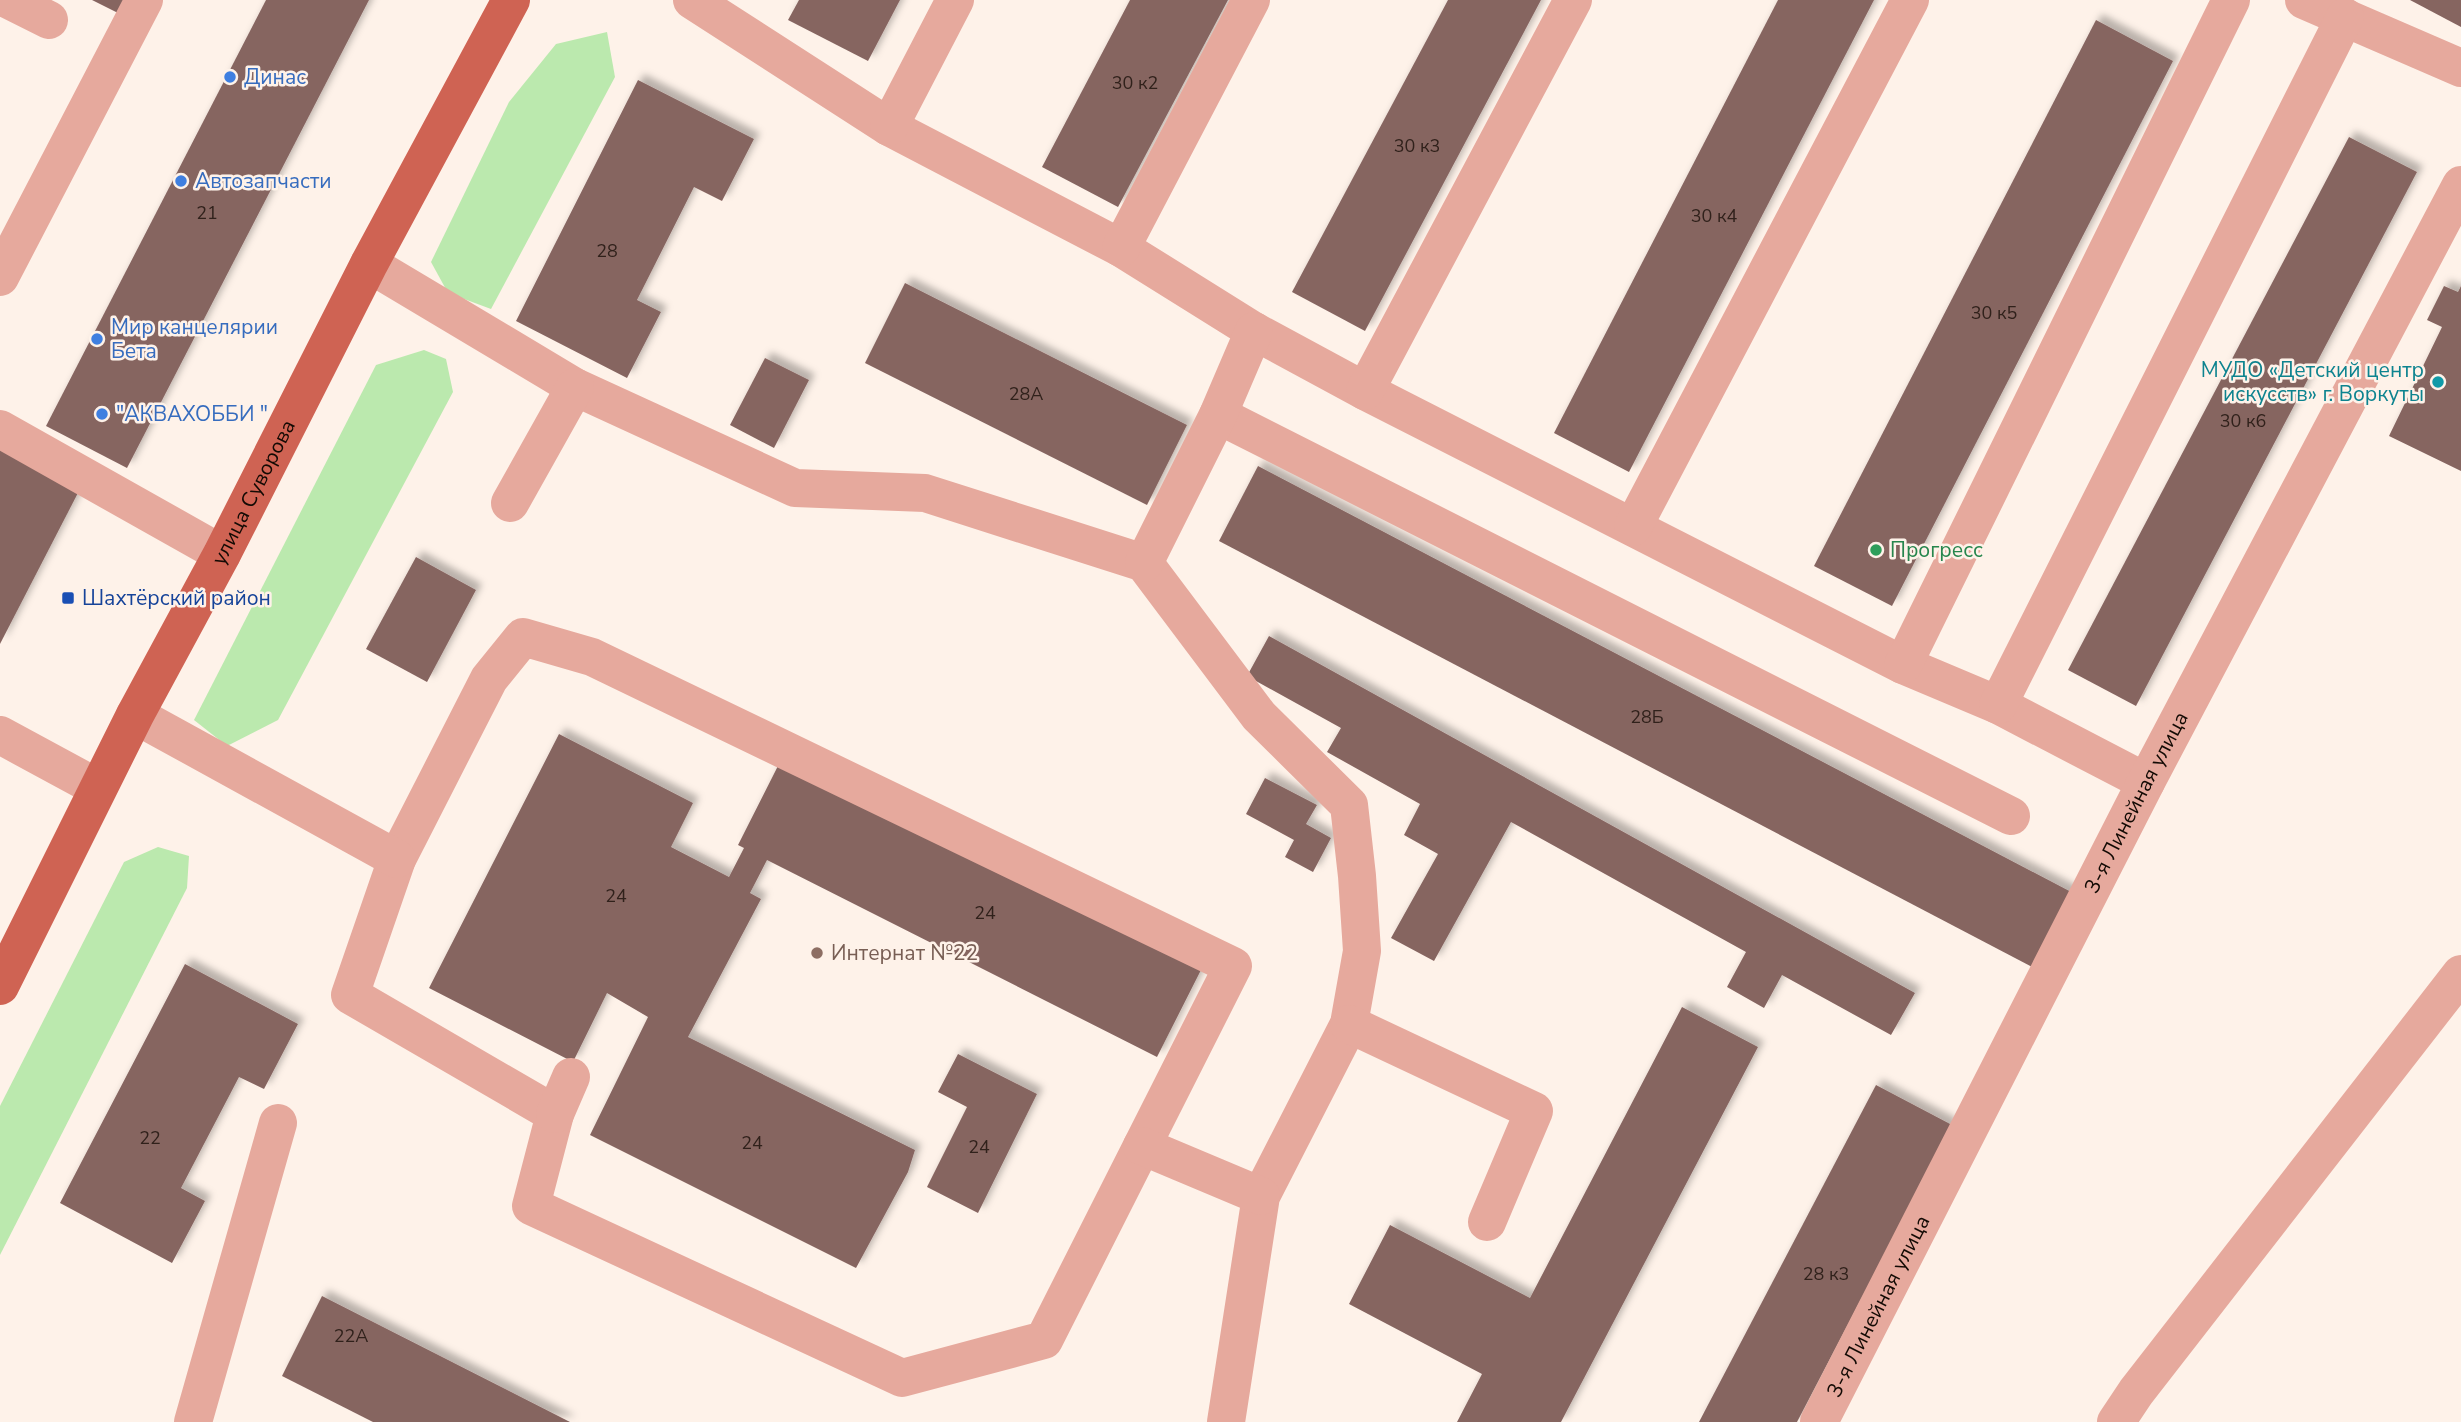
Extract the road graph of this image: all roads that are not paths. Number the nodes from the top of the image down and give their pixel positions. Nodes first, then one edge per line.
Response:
1 (9, 0) edge
2 (144, 0) edge
3 (511, 0) edge
4 (692, 0) edge
5 (955, 0) edge
6 (1251, 0) edge
7 (1573, 0) edge
8 (1910, 0) edge
9 (2231, 0) edge
10 (2304, 0) edge
11 (2345, 17) junction
12 (49, 20) dead end
13 (2461, 68) edge
14 (889, 127) junction
15 (2461, 185) edge
16 (1121, 248) junction
17 (369, 264) junction
18 (0, 277) edge
19 (1254, 331) junction
20 (575, 387) junction
21 (1365, 391) junction
22 (1218, 415) junction
23 (0, 429) edge
24 (510, 503) dead end
25 (1633, 527) junction
26 (222, 554) junction
27 (1143, 563) junction
28 (1903, 665) junction
29 (1998, 705) junction
30 (135, 715) junction
31 (0, 735) edge
32 (2146, 782) junction
33 (99, 789) junction
34 (2011, 816) dead end
35 (397, 859) junction
36 (2461, 974) edge
37 (0, 986) edge
38 (1349, 1024) junction
39 (571, 1077) dead end
40 (555, 1114) junction
41 (278, 1123) dead end
42 (1142, 1146) junction
43 (1261, 1196) junction
44 (1487, 1222) dead end
45 (193, 1422) edge
46 (1226, 1422) edge
47 (1819, 1422) edge
48 (2116, 1422) edge

1 - 12 lane
2 - 18 lane
3 - 17 main road, улица Суворова
4 - 14 lane
5 - 14 lane
6 - 16 lane
7 - 21 lane
8 - 25 lane
9 - 28 lane
10 - 11 lane
11 - 13 lane
11 - 29 lane
14 - 16 lane
15 - 32 lane, 3-я Линейная улица
16 - 19 lane
17 - 20 lane
17 - 26 main road, улица Суворова
19 - 21 lane
19 - 22 lane
20 - 24 lane
20 - 27 lane
21 - 25 lane
22 - 27 lane
22 - 34 lane
23 - 26 lane
25 - 28 lane
26 - 30 main road, улица Суворова
27 - 38 lane
28 - 29 lane
29 - 32 lane
30 - 33 main road, улица Суворова
30 - 35 lane
31 - 33 lane
32 - 47 lane, 3-я Линейная улица
33 - 37 main road, улица Суворова
35 - 40 lane
35 - 42 lane
36 - 48 lane
38 - 43 lane
38 - 44 lane
39 - 40 lane
40 - 42 lane
41 - 45 lane
42 - 43 lane
43 - 46 lane

